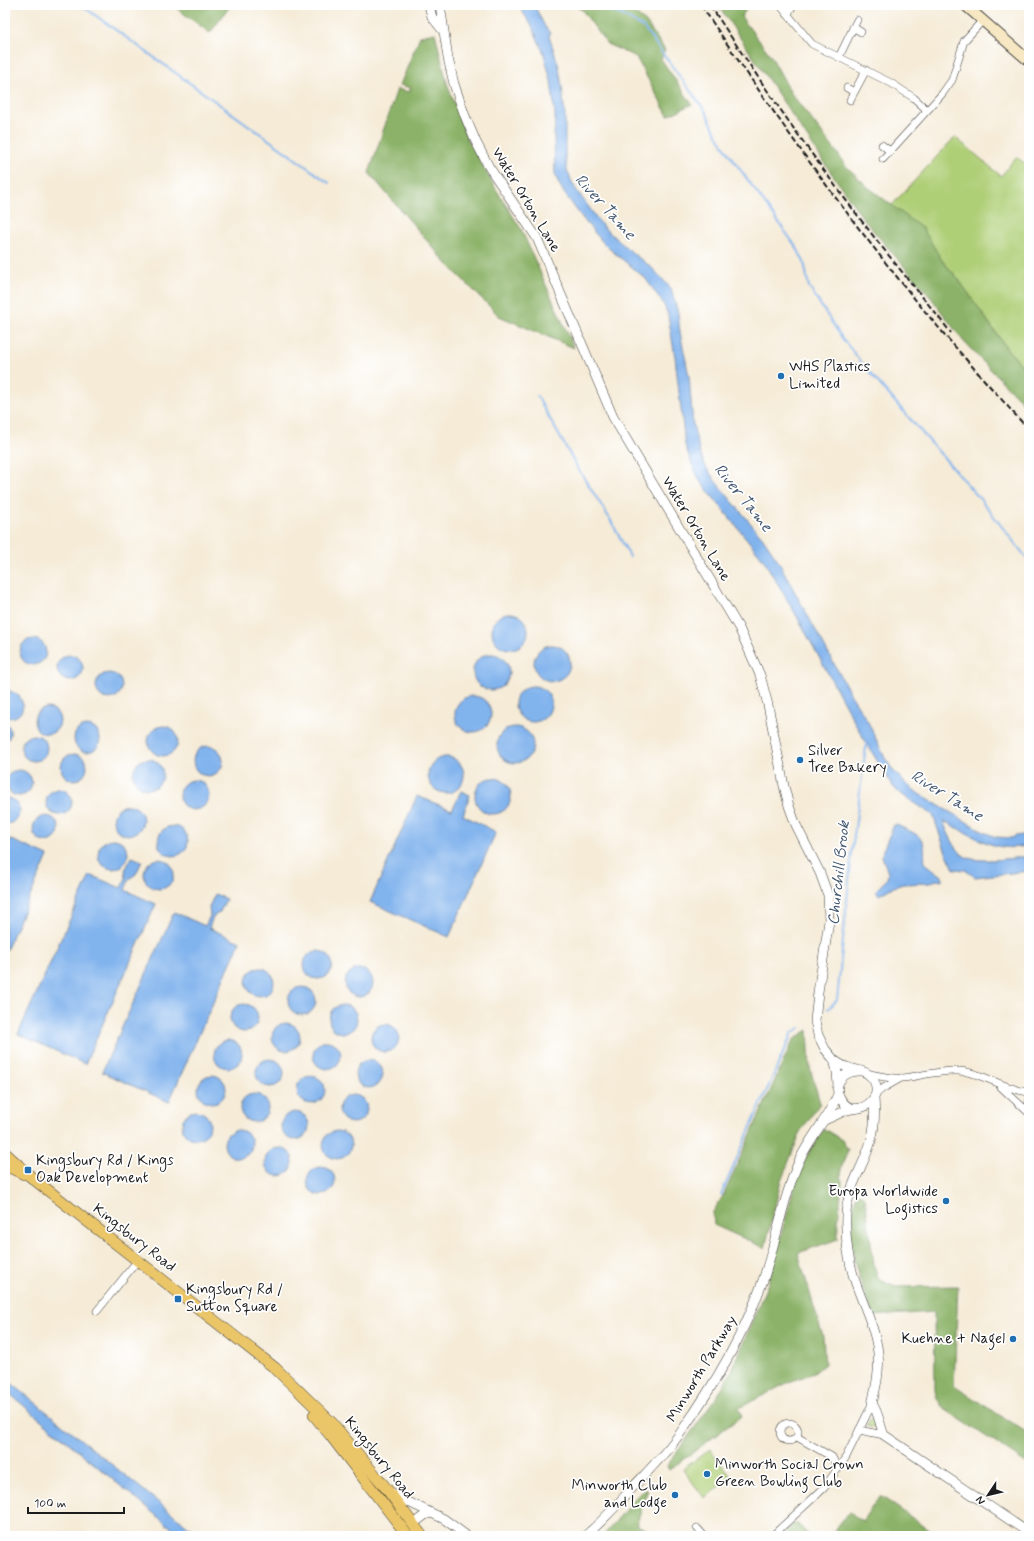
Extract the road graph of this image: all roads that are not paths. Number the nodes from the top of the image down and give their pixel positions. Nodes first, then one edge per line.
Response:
1 (428, 5) edge
2 (440, 5) edge
3 (780, 5) edge
4 (794, 5) edge
5 (965, 5) edge
6 (787, 14) junction
7 (856, 20) dead end
8 (982, 21) junction
9 (853, 28) junction
10 (861, 32) dead end
11 (444, 33) junction
12 (839, 57) junction
13 (1029, 61) edge
14 (866, 70) junction
15 (847, 88) dead end
16 (854, 92) junction
17 (850, 100) dead end
18 (927, 110) junction
19 (882, 145) dead end
20 (890, 151) junction
21 (883, 159) dead end
22 (834, 1060) junction
23 (864, 1072) junction
24 (901, 1078) junction
25 (998, 1084) junction
26 (838, 1089) junction
27 (1029, 1092) edge
28 (875, 1096) junction
29 (1029, 1101) edge
30 (857, 1108) junction
31 (1029, 1112) edge
32 (874, 1120) junction
33 (822, 1122) junction
34 (5, 1153) edge
35 (5, 1162) edge
36 (10, 1168) edge
37 (32, 1177) junction
38 (138, 1260) junction
39 (97, 1311) dead end
40 (275, 1368) junction
41 (872, 1404) junction
42 (332, 1423) junction
43 (859, 1430) junction
44 (884, 1436) junction
45 (796, 1437) dead end
46 (832, 1457) junction
47 (846, 1457) junction
48 (838, 1469) junction
49 (386, 1488) junction
50 (387, 1509) junction
51 (404, 1512) junction
52 (431, 1513) junction
53 (413, 1524) junction
54 (697, 1528) dead end
55 (1029, 1533) edge
56 (408, 1536) edge
57 (415, 1536) edge
58 (422, 1536) edge
59 (467, 1536) edge
60 (585, 1536) edge
61 (704, 1536) edge
62 (772, 1536) edge

1 - 11 street, Water Orton Lane
2 - 11 street, Water Orton Lane
3 - 6 street
4 - 6 street
5 - 8 main road
6 - 12 street
7 - 9 street
8 - 13 main road
8 - 18 street
9 - 10 street
9 - 12 street
11 - 22 street, Water Orton Lane
12 - 14 street
14 - 16 street
14 - 18 street
15 - 16 street
16 - 17 street
18 - 20 street
19 - 20 street
20 - 21 street
22 - 23 street, Water Orton Lane
22 - 26 street, Water Orton Lane
23 - 24 street
23 - 26 street
23 - 28 street
24 - 25 street
24 - 28 street
25 - 27 street
25 - 31 street
26 - 30 street
26 - 33 street, Minworth Parkway
28 - 30 street
28 - 32 street
29 - 31 street
30 - 32 street
30 - 33 street
32 - 41 street
33 - 60 street, Minworth Parkway
34 - 37 main road, Kingsbury Road
35 - 36 main road, Kingsbury Road
36 - 37 main road, Kingsbury Road
37 - 38 main road, Kingsbury Road
38 - 39 street
38 - 40 main road, Kingsbury Road
40 - 42 main road, Kingsbury Road
40 - 50 main road, Kingsbury Road
41 - 43 street
41 - 44 street
42 - 49 main road, Kingsbury Road
42 - 50 main road
43 - 44 street
43 - 47 street
44 - 55 street
45 - 46 street
46 - 47 street
46 - 48 street
47 - 48 street
48 - 62 street
49 - 51 main road, Kingsbury Road
49 - 52 street
50 - 51 main road
50 - 56 main road, Kingsbury Road
51 - 53 main road, Kingsbury Road
52 - 53 street
52 - 59 street
53 - 57 main road
53 - 58 main road, Kingsbury Road
54 - 61 street

